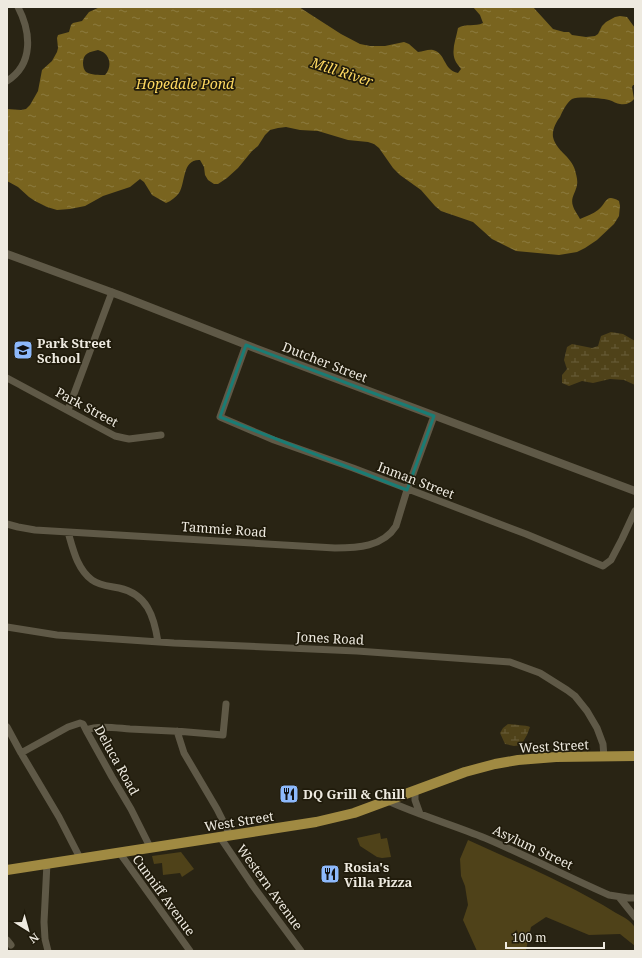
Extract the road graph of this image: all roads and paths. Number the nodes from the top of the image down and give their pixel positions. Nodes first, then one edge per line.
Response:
1 (18, 7) edge
2 (7, 81) edge
3 (7, 254) edge
4 (112, 292) junction
5 (246, 345) junction
6 (7, 378) edge
7 (68, 410) junction
8 (434, 416) junction
9 (161, 435) dead end
10 (407, 490) junction
11 (635, 491) edge
12 (635, 511) edge
13 (7, 524) edge
14 (68, 532) junction
15 (7, 627) edge
16 (158, 642) junction
17 (226, 704) dead end
18 (7, 727) edge
19 (86, 730) junction
20 (177, 731) junction
21 (22, 753) junction
22 (635, 756) edge
23 (604, 757) junction
24 (415, 790) junction
25 (388, 801) junction
26 (420, 814) junction
27 (230, 835) junction
28 (220, 837) junction
29 (150, 848) junction
30 (119, 852) junction
31 (80, 858) junction
32 (47, 863) junction
33 (7, 870) edge
34 (619, 897) junction
35 (635, 898) edge
36 (635, 916) edge
37 (48, 951) edge
38 (190, 951) edge
39 (301, 951) edge

1 - 2 street
3 - 4 street, Dutcher Street
4 - 5 street, Dutcher Street
4 - 7 street
5 - 8 street, Dutcher Street
5 - 10 street, Inman Street
6 - 7 street, Park Street
7 - 9 street, Park Street
8 - 10 street, Tammie Road
8 - 11 street, Dutcher Street
10 - 12 street, Inman Street
10 - 14 street, Tammie Road
13 - 14 street, Tammie Road
14 - 16 street
15 - 16 street, Jones Road
16 - 23 street, Jones Road
17 - 20 street
18 - 21 street
19 - 20 street
19 - 21 street, Deluca Road
19 - 29 street, Deluca Road
20 - 27 street
21 - 31 street
22 - 23 main road, West Street
23 - 24 main road, West Street
24 - 25 main road, West Street
24 - 26 street
25 - 26 street, Asylum Street
25 - 27 main road, West Street
26 - 34 street, Asylum Street
27 - 28 main road, West Street
28 - 29 main road, West Street
28 - 39 street, Western Avenue
29 - 30 main road, West Street
30 - 31 main road, West Street
30 - 38 street, Cunniff Avenue
31 - 32 main road, West Street
32 - 33 main road, West Street
32 - 37 street
34 - 35 street, Asylum Street
34 - 36 street

